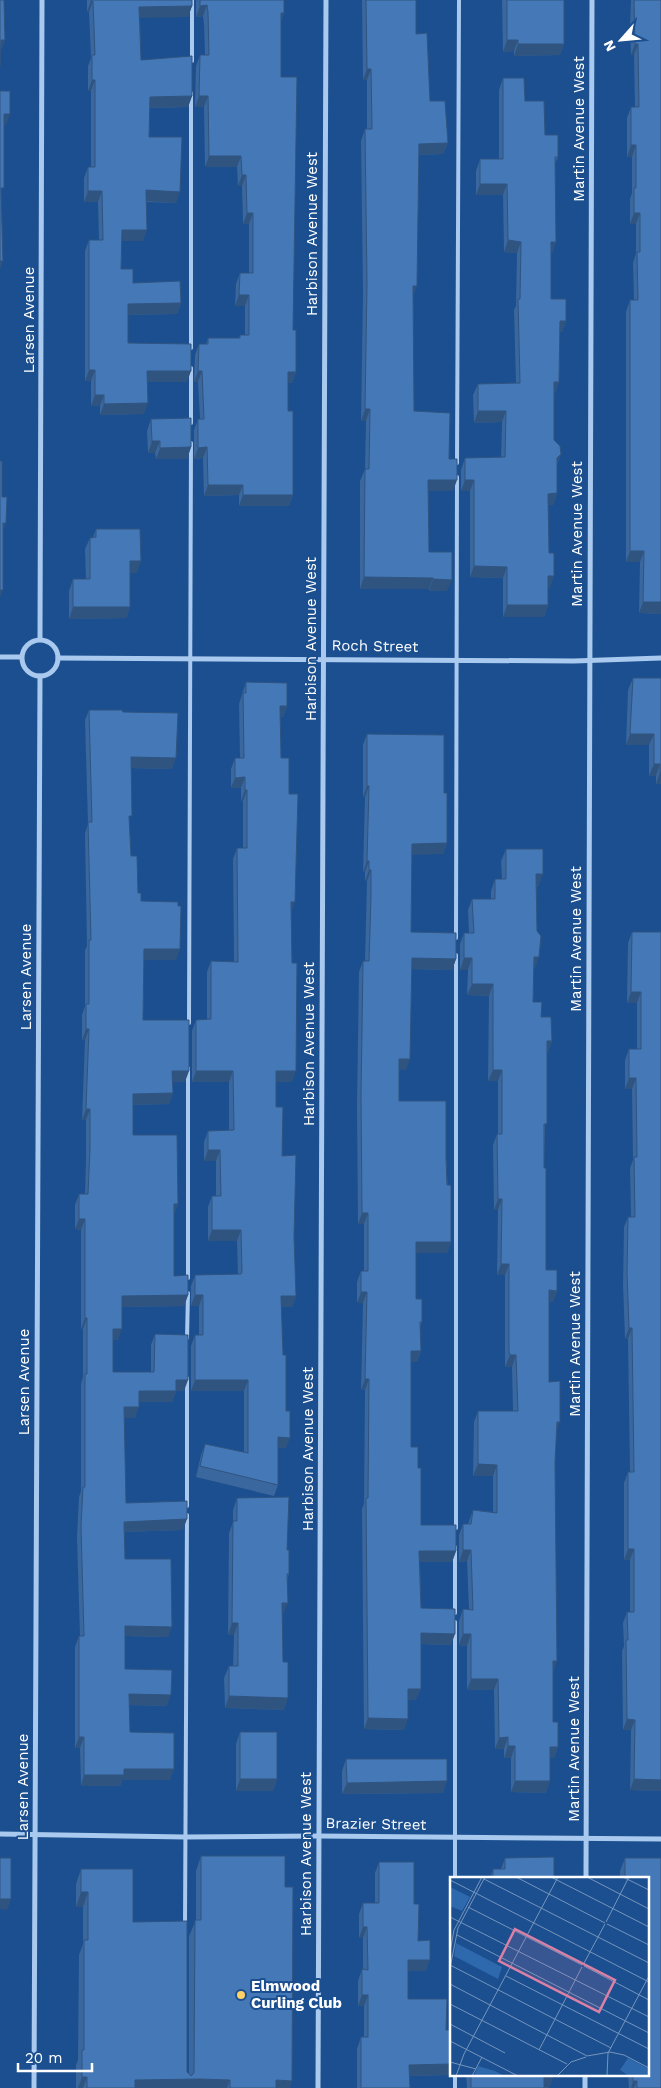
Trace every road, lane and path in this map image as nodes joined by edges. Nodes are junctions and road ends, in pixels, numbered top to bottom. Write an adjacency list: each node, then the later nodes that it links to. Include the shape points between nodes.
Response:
1 (42, 0): 12 (street, Larsen Avenue)
2 (192, 0): 6 (lane)
3 (326, 0): 17 (street, Harbison Avenue West)
4 (459, 0): 19 (lane)
5 (592, 0): 20 (street, Martin Avenue West)
6 (192, 69)
7 (192, 89): 8 (lane)
8 (191, 355)
9 (191, 365): 10 (lane)
10 (191, 424)
11 (191, 434): 16 (lane)
12 (40, 639): 14 (street, via 28,643); 15 (street, via 54,646)
13 (0, 657): 14 (street)
14 (21, 657): 21 (street, via 28,672)
15 (58, 658): 16 (street, Roch Street); 21 (street, via 54,669)
16 (190, 658): 17 (street, Roch Street); 22 (lane)
17 (323, 658): 19 (street, Roch Street); 30 (street, Harbison Avenue West)
18 (661, 658): 20 (street, Roch Street)
19 (456, 660): 20 (street, Roch Street); 26 (lane)
20 (589, 661): 33 (street, Martin Avenue West)
21 (40, 676): 29 (street, Larsen Avenue)
22 (189, 1024)
23 (188, 1064): 24 (lane)
24 (187, 1342)
25 (187, 1372): 31 (lane)
26 (456, 1532)
27 (456, 1542): 32 (lane)
28 (0, 1834): 29 (street, Brazier Street)
29 (35, 1834): 31 (street, Brazier Street); 38 (street, Larsen Avenue)
30 (319, 1836): 31 (street, Brazier Street); 32 (street, Brazier Street); 39 (street, Harbison Avenue West)
31 (186, 1837): 37 (lane)
32 (455, 1837): 33 (street, Brazier Street); 35 (lane)
33 (586, 1839): 34 (street, Brazier Street); 36 (street, Martin Avenue West)
34 (661, 1839)
35 (455, 1877)
36 (586, 1877)
37 (185, 1933)
38 (34, 2088)
39 (318, 2088)

